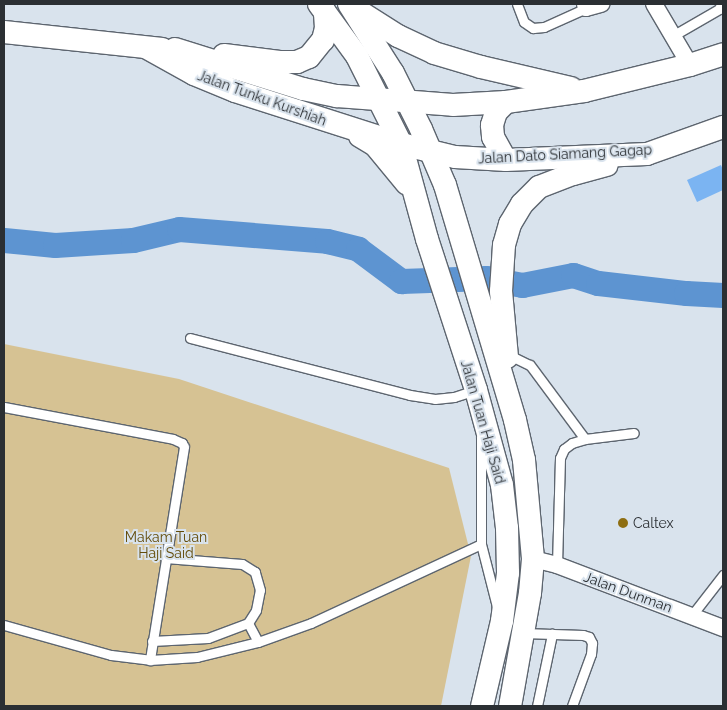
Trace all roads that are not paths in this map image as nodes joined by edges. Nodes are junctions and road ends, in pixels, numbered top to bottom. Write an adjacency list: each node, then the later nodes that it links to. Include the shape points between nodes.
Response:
1 (517, 4): 5 (lane, via 524,22 533,28 544,27)
2 (654, 4): 8 (street)
3 (721, 4): 8 (lane, via 719,9)
4 (350, 5): 13 (main road, via 398,36 434,53); 14 (main road, via 393,73)
5 (590, 5)
6 (322, 8): 10 (main road, via 326,28 323,40 309,57 297,62); 14 (main road)
7 (4, 32): 9 (main road, Jalan Tunku Kurshiah)
8 (674, 35): 12 (street)
9 (147, 48): 10 (main road); 17 (main road, Jalan Tunku Kurshiah, via 194,74 235,91)
10 (175, 49): 14 (main road, via 303,89)
11 (723, 54): 12 (main road)
12 (690, 65): 13 (main road)
13 (584, 91): 15 (main road)
14 (394, 101): 15 (main road, via 453,105); 18 (main road, Jalan Tuan Haji Said); 19 (main road, Jalan Tuan Haji Said)
15 (506, 102): 21 (main road, via 496,112 492,125 493,137)
16 (723, 127): 20 (main road, Jalan Dato Siamang Gagap)
17 (347, 128): 18 (main road, Jalan Dato Siamang Gagap); 22 (main road, via 375,145)
18 (401, 144): 19 (main road, Jalan Dato Siamang Gagap); 22 (main road, Jalan Tuan Haji Said)
19 (432, 152): 21 (main road, Jalan Dato Siamang Gagap, via 463,158); 27 (main road, Jalan Tuan Haji Said, via 465,248)
20 (647, 154): 21 (main road, Jalan Dato Siamang Gagap); 24 (main road, via 539,187 522,204 510,224 504,246 501,291)
21 (506, 160)
22 (415, 195): 25 (main road, Jalan Tuan Haji Said, via 444,298)
23 (190, 338): 25 (lane, via 410,395)
24 (507, 353): 27 (main road); 29 (lane, via 530,365)
25 (478, 400): 30 (lane); 36 (main road, Jalan Tuan Haji Said, via 502,486 507,528 508,573)
26 (4, 407): 31 (lane, via 182,443 185,452)
27 (515, 420): 32 (main road, Jalan Tuan Haji Said, via 524,460)
28 (634, 433): 29 (lane)
29 (586, 439): 33 (lane, via 572,443 560,458)
30 (481, 544): 36 (lane); 43 (lane, via 311,623)
31 (165, 558): 37 (lane, via 242,564 255,572 260,590 256,610); 42 (lane)
32 (533, 559): 33 (street, Jalan Dunman); 40 (main road, Jalan Tuan Haji Said)
33 (557, 565): 35 (street, Jalan Dunman)
34 (723, 576): 35 (lane)
35 (692, 616): 39 (street, Jalan Dunman)
36 (502, 621): 45 (main road, Jalan Tuan Haji Said)
37 (248, 623): 42 (lane, via 208,638); 43 (lane)
38 (4, 625): 44 (lane, via 111,655)
39 (723, 628)
40 (523, 632): 41 (lane); 46 (main road, Jalan Tuan Haji Said)
41 (552, 634): 47 (lane); 48 (lane, via 583,634 592,643)
42 (152, 641): 44 (lane)
43 (258, 642): 44 (lane, via 197,657)
44 (150, 660)
45 (482, 706)
46 (510, 706)
47 (537, 706)
48 (572, 706)

